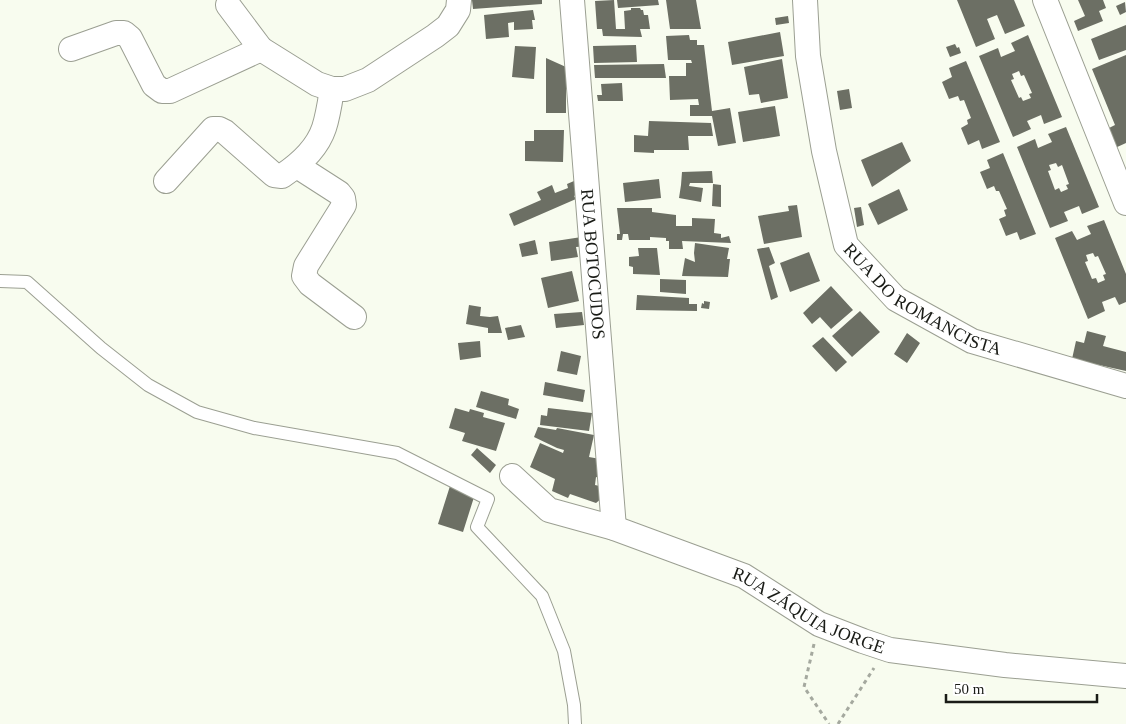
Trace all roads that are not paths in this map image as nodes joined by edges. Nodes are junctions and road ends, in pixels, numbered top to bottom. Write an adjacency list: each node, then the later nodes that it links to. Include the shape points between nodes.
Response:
1 (459, 0): 8 (street, via 458,10 448,26 435,36 368,80 345,89)
2 (572, 0): 16 (street, RUA BOTOCUDOS)
3 (805, 0): 14 (street, RUA DO ROMANCISTA, via 808,56 824,151 846,245 896,299 972,341)
4 (1045, 0): 11 (street)
5 (228, 5): 6 (street)
6 (262, 48): 7 (street, via 170,91 162,91 154,85 130,38 124,33); 8 (street, via 317,84)
7 (71, 49)
8 (332, 89): 9 (street, via 324,129 314,148)
9 (297, 166): 10 (street, via 282,176 274,175 220,128 213,129); 13 (street, via 339,193 344,205 306,266 304,276)
10 (166, 181)
11 (1126, 203)
12 (0, 281): 18 (lane, via 27,282 148,385 197,412 254,428 397,453 488,499 477,527 542,596 564,651)
13 (354, 317)
14 (1126, 386)
15 (512, 476): 16 (street, RUA ZÁQUIA JORGE, via 549,510)
16 (614, 528): 17 (street, RUA ZÁQUIA JORGE, via 744,576 819,624 890,650)
17 (1126, 676)
18 (575, 724)

